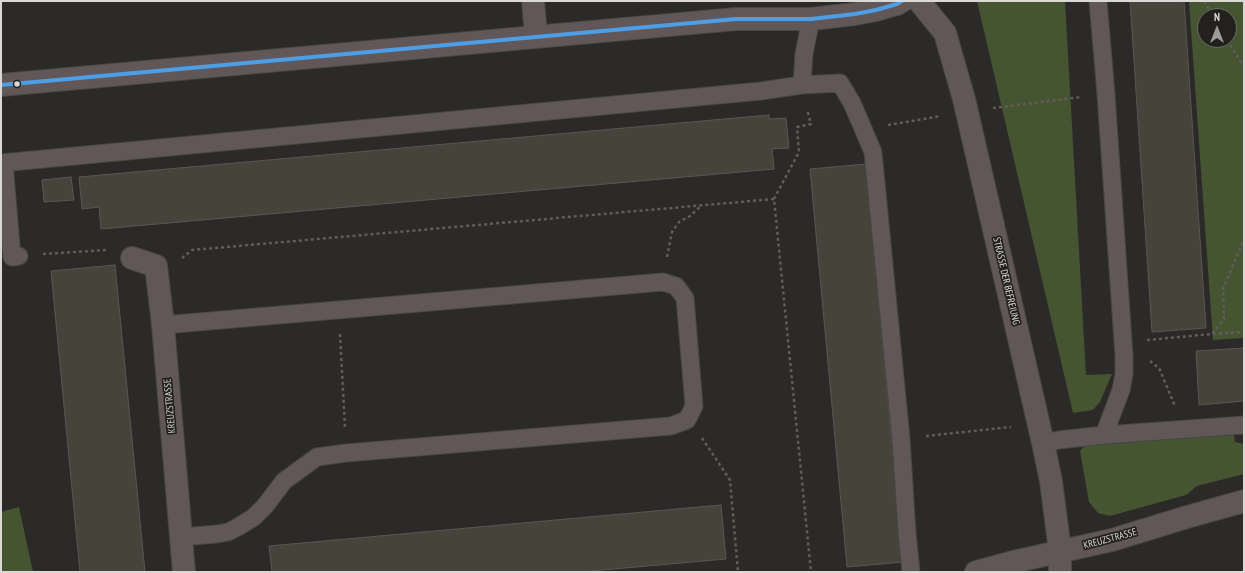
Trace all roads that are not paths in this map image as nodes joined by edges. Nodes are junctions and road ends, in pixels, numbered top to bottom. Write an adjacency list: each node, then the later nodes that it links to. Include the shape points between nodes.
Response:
1 (532, 1): 6 (street)
2 (902, 1): 5 (street, via 876,10)
3 (919, 1): 15 (street, STRASSE DER BEFREIUNG, via 945,33 963,95)
4 (1098, 1): 14 (lane, via 1124,349 1124,374)
5 (811, 19): 6 (street, via 736,19); 8 (lane, via 804,54)
6 (536, 36): 7 (street)
7 (1, 85)
8 (802, 85): 9 (lane, via 753,92); 20 (lane, via 840,83 852,103 873,152 901,439)
9 (2, 163): 10 (lane, via 12,257)
10 (19, 256)
11 (132, 258): 12 (street, KREUZSTRASSE, via 156,266)
12 (163, 325): 17 (street, KREUZSTRASSE); 17 (lane, via 663,282 676,286 684,298 694,406 687,420 671,426 346,453 317,458 284,481 265,506 238,527 217,534)
13 (1244, 425): 14 (lane)
14 (1104, 435): 15 (lane)
15 (1044, 443): 18 (street, STRASSE DER BEFREIUNG)
16 (1244, 502): 18 (street, KREUZSTRASSE, via 1112,540)
17 (182, 537): 19 (street, KREUZSTRASSE)
18 (1060, 562): 21 (street, KREUZSTRASSE, via 1000,565)
19 (184, 572)
20 (911, 572)
21 (976, 572)

